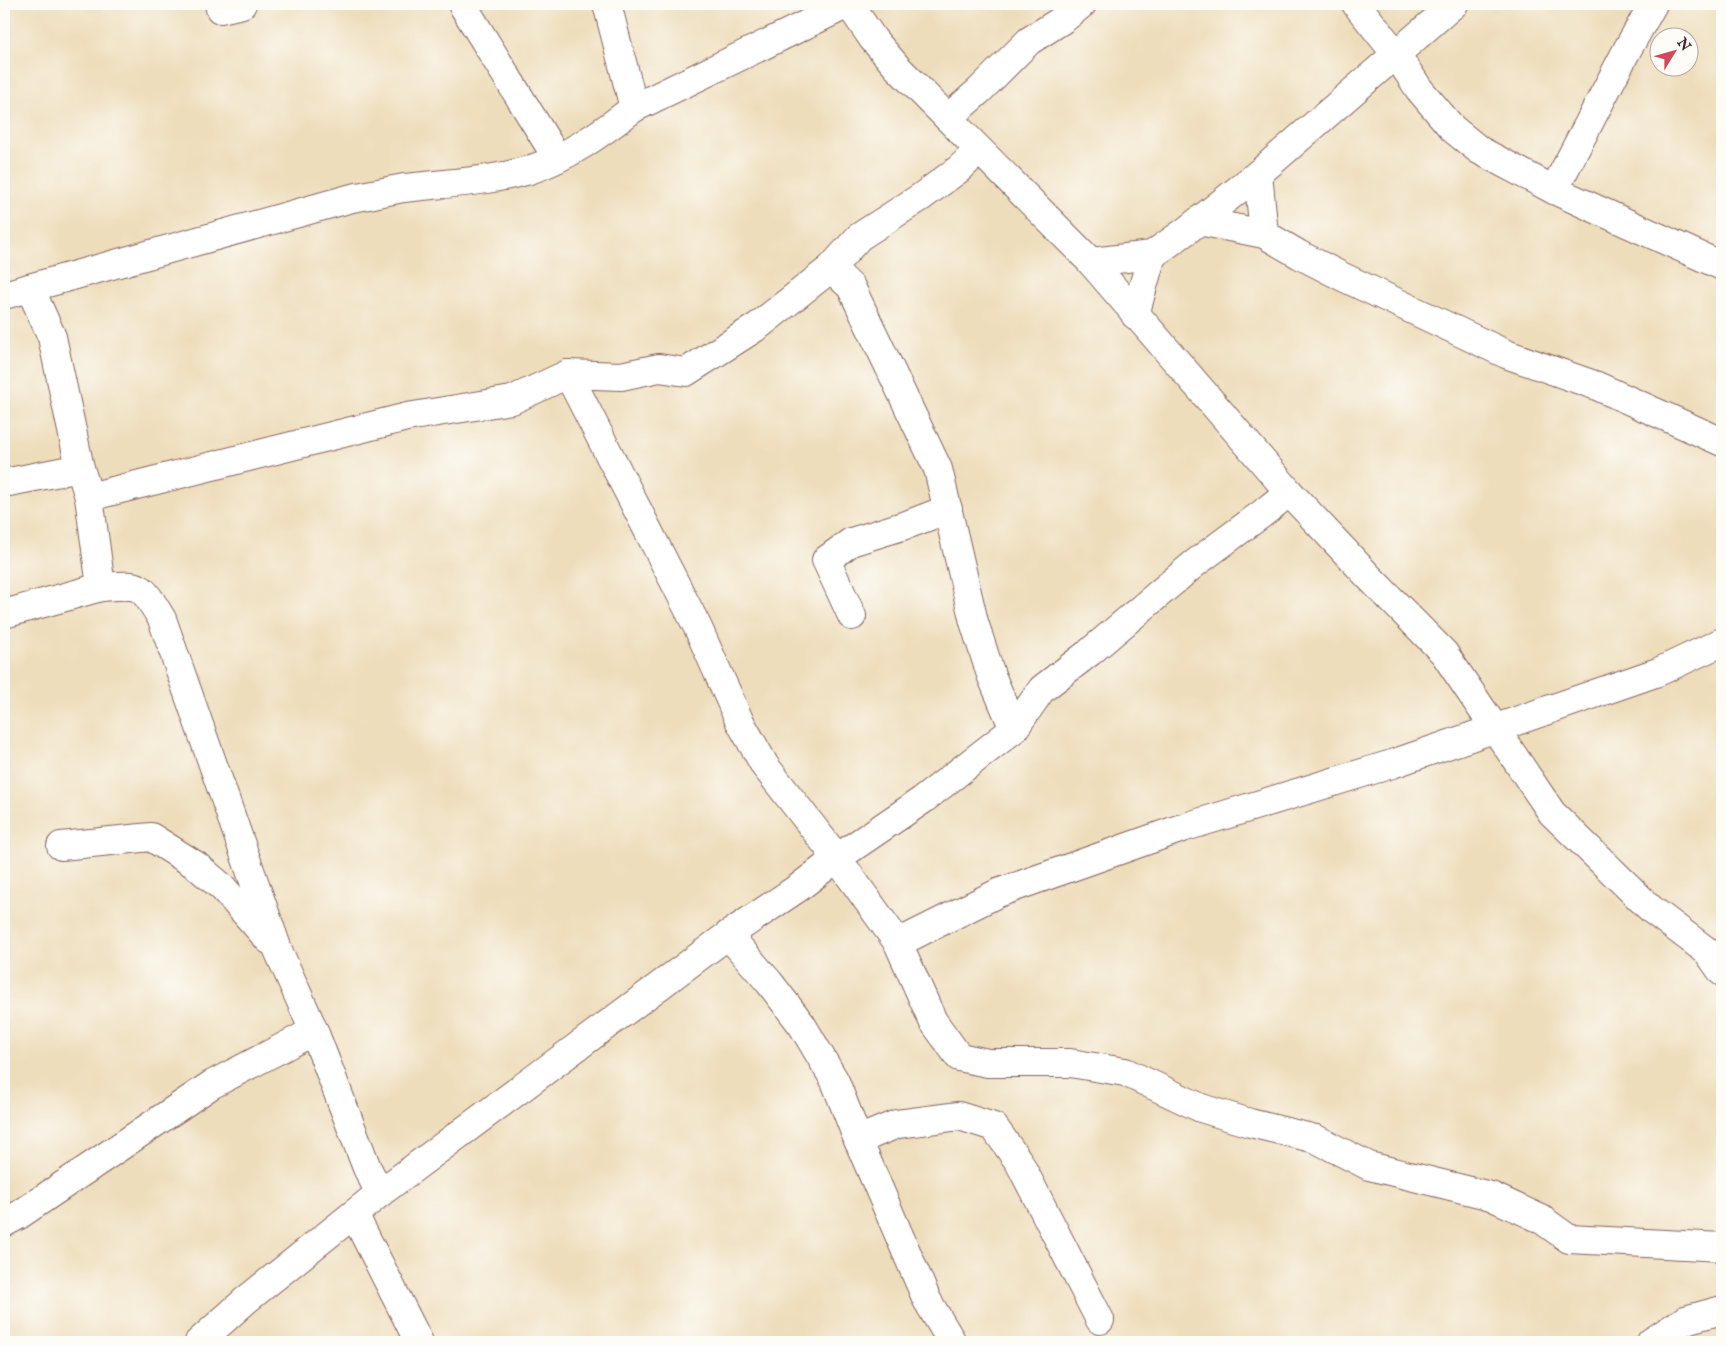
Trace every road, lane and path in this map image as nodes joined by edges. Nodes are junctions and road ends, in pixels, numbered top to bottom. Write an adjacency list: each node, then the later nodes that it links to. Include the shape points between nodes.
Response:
1 (462, 4): 12 (street)
2 (607, 4): 9 (street)
3 (848, 4): 9 (street); 10 (street, via 897,67)
4 (1082, 4): 10 (street, via 1028,41)
5 (1356, 4): 8 (street)
6 (1454, 4): 8 (street)
7 (1654, 4): 14 (street)
8 (1396, 54): 13 (street); 14 (street, via 1419,89 1453,129 1479,150)
9 (634, 108): 12 (street)
10 (948, 118): 11 (street)
11 (979, 150): 18 (street); 20 (street, via 921,197 859,237)
12 (558, 158): 21 (street, via 529,170 475,182 404,188 352,198)
13 (1258, 174): 15 (street); 16 (street)
14 (1554, 190): 19 (street)
15 (1199, 221): 16 (street); 17 (street)
16 (1264, 234): 27 (street, via 1343,277 1506,354 1597,386)
17 (1152, 254): 18 (street); 24 (street)
18 (1091, 262): 24 (street)
19 (1722, 266)
20 (831, 268): 26 (street, via 758,326 686,372 658,368 621,376); 32 (street, via 851,287 938,469)
21 (60, 280): 22 (street); 25 (street)
22 (30, 288): 23 (street); 25 (street)
23 (4, 295)
24 (1135, 315): 30 (street)
25 (52, 337): 28 (street)
26 (568, 374): 31 (street, via 512,400 407,417); 40 (street, via 698,628 739,720 765,766)
27 (1722, 442)
28 (80, 468): 29 (street); 31 (street)
29 (4, 483)
30 (1289, 492): 37 (street, via 1194,564 1042,689); 38 (street, via 1444,653)
31 (89, 498): 33 (street)
32 (948, 509): 35 (street, via 851,542 826,560); 37 (street, via 974,622 991,675)
33 (101, 587): 34 (street); 43 (street, via 133,585 139,588 162,619)
34 (4, 614)
35 (852, 616)
36 (1722, 642): 38 (street, via 1658,672)
37 (1014, 728): 40 (street, via 924,799)
38 (1495, 728): 42 (street, via 1392,764 1182,828 998,893); 44 (street, via 1552,812 1651,909 1708,952)
39 (61, 846): 43 (street, via 151,837 224,888)
40 (837, 858): 41 (street); 42 (street)
41 (728, 935): 46 (street, via 802,1025 835,1081); 47 (street)
42 (898, 943): 50 (street, via 933,1022 959,1057 988,1063 1070,1063 1125,1072 1201,1108 1316,1139 1369,1166 1491,1196 1541,1219 1569,1239)
43 (278, 950): 45 (street)
44 (1722, 972)
45 (314, 1031): 47 (street); 49 (street, via 210,1085)
46 (858, 1140): 52 (street, via 897,1124 960,1116 994,1127 1019,1162); 55 (street, via 927,1300)
47 (380, 1194): 48 (street)
48 (354, 1214): 53 (street); 54 (street)
49 (4, 1223)
50 (1722, 1247)
51 (1722, 1310): 56 (street, via 1685,1320)
52 (1100, 1320)
53 (199, 1342)
54 (419, 1342)
55 (952, 1342)
56 (1651, 1342)

